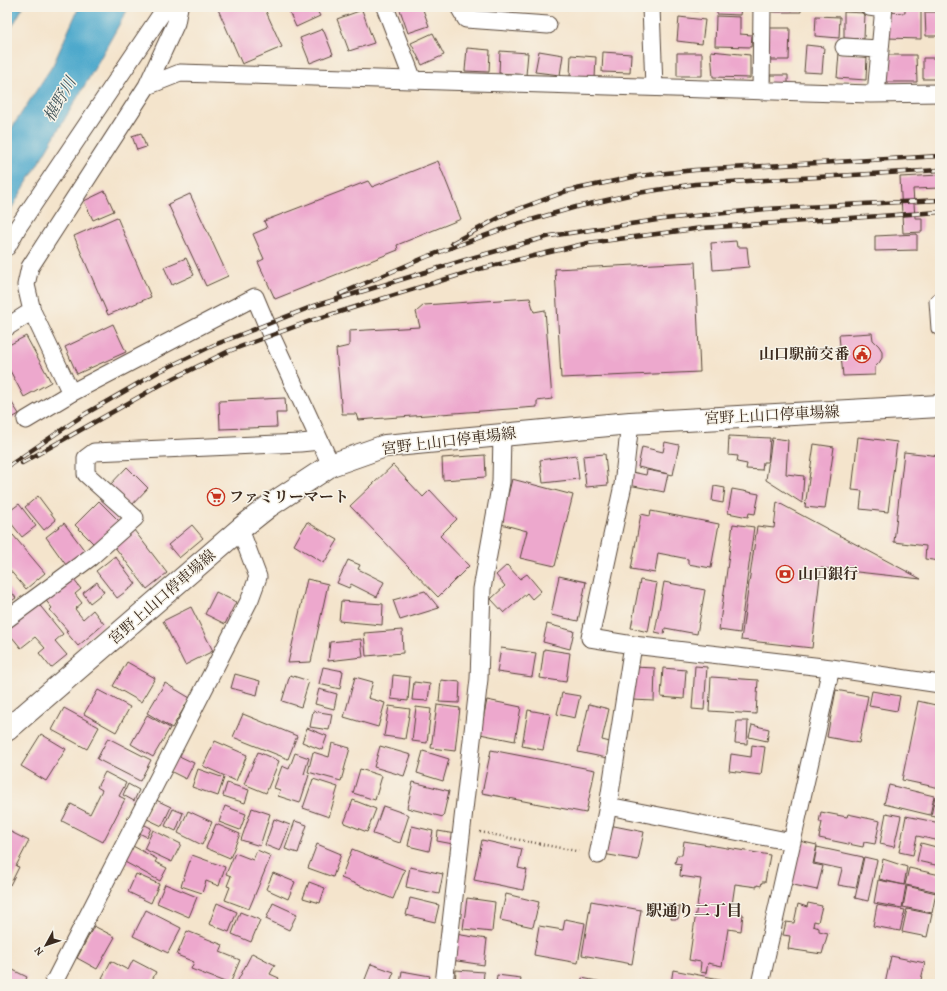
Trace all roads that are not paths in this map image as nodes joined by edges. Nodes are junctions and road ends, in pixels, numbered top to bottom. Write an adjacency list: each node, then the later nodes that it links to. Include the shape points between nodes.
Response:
1 (166, 7): 17 (street, via 23,220)
2 (179, 7): 12 (street, via 176,23)
3 (385, 7): 11 (street)
4 (459, 7): 8 (street, via 466,19)
5 (651, 7): 13 (street)
6 (762, 7): 14 (street)
7 (879, 8): 10 (street)
8 (548, 25)
9 (844, 47): 10 (street)
10 (879, 49): 16 (street)
11 (413, 80): 12 (street, via 180,74); 13 (street)
12 (147, 86): 19 (street, via 30,266 26,286)
13 (654, 87): 14 (street)
14 (761, 91): 16 (street)
15 (940, 92): 16 (street)
16 (876, 94)
17 (7, 248)
18 (940, 296): 21 (lane, via 934,301 936,329)
19 (32, 311): 20 (street); 22 (street)
20 (7, 327)
21 (940, 332)
22 (71, 393): 24 (street); 27 (street, via 255,297)
23 (940, 406): 25 (main road, 宮野上山口停車場線)
24 (26, 420)
25 (630, 423): 26 (main road, 宮野上山口停車場線); 31 (street, via 623,485 590,638)
26 (502, 434): 28 (main road, 宮野上山口停車場線, via 384,446); 39 (street, via 501,482 482,589 479,680)
27 (320, 441): 28 (street); 30 (street, via 300,444 94,452 86,458 86,474 135,518 90,557)
28 (331, 465): 29 (main road, 宮野上山口停車場線, via 269,506)
29 (240, 529): 34 (main road, 宮野上山口停車場線); 38 (street, via 258,577 250,599)
30 (7, 619)
31 (633, 645): 32 (street); 35 (street)
32 (831, 668): 33 (street); 36 (street)
33 (940, 684)
34 (7, 730)
35 (608, 806): 36 (street); 37 (street)
36 (792, 842): 40 (street)
37 (598, 855)
38 (53, 984)
39 (444, 984)
40 (760, 984)

